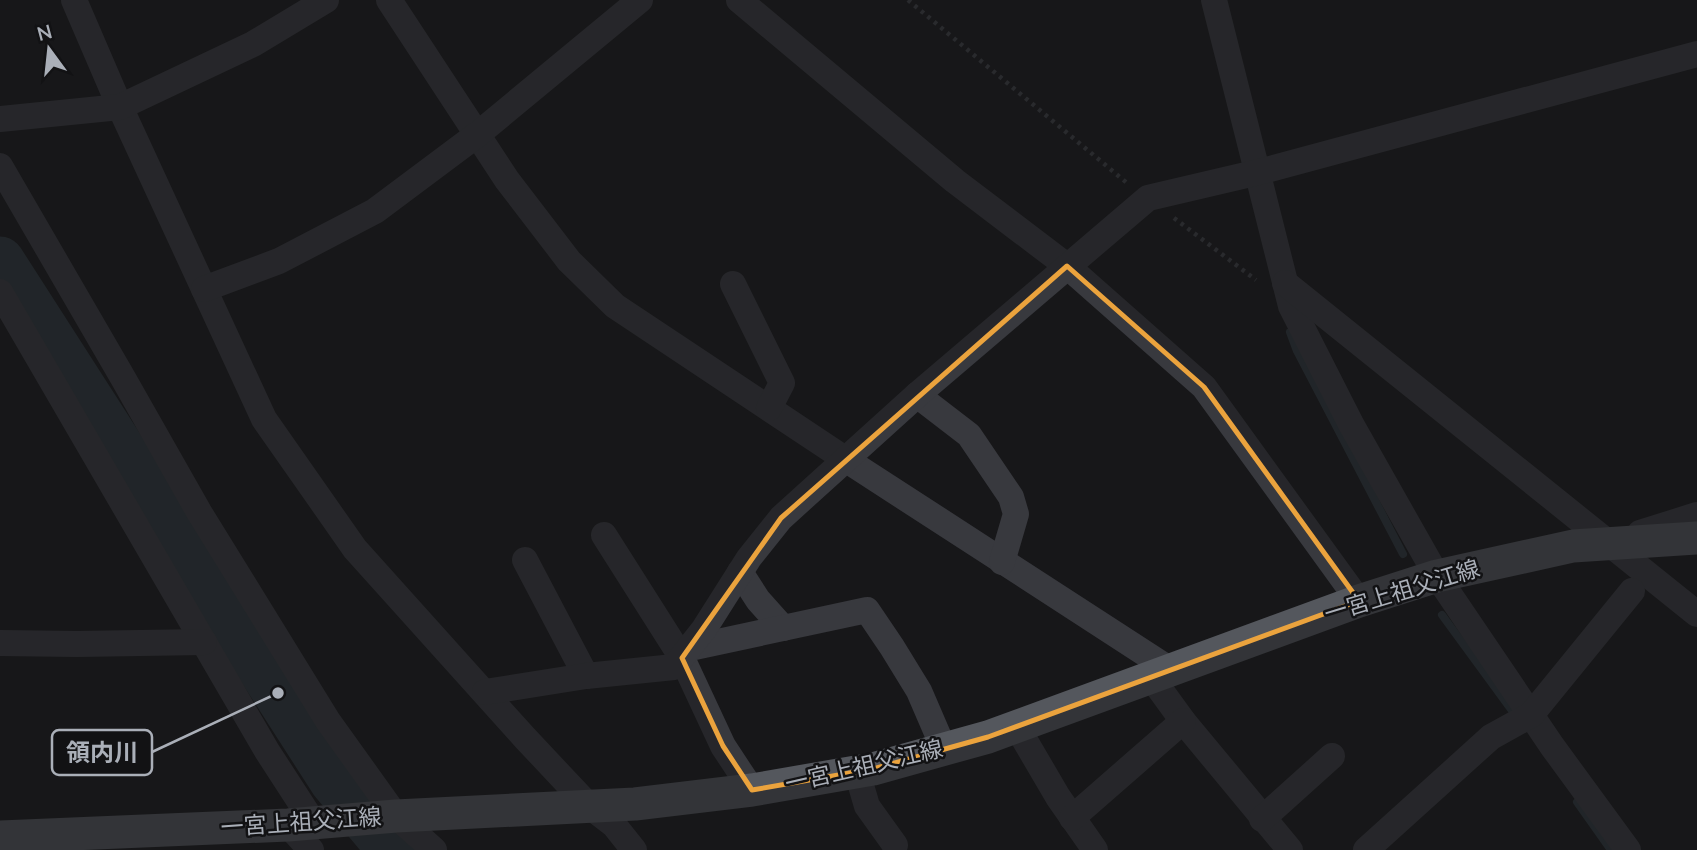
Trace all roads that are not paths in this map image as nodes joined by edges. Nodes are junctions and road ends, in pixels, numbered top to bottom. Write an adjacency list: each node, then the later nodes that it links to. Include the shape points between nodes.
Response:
1 (74, 0): 8 (street)
2 (326, 0): 8 (street, via 253,44)
3 (389, 0): 10 (street)
4 (640, 0): 10 (street)
5 (739, 0): 13 (street, via 954,181)
6 (1214, 0): 12 (street)
7 (1697, 54): 12 (street)
8 (120, 107): 9 (street); 16 (street)
9 (0, 119)
10 (478, 134): 16 (street, via 374,211 279,261); 19 (street, via 569,261 615,306)
11 (0, 166): 47 (street, via 198,512)
12 (1259, 173): 13 (street, via 1148,198); 14 (street)
13 (1067, 266): 18 (street); 30 (street, via 1204,387)
14 (1285, 283): 24 (street); 28 (street, via 1291,306 1345,412)
15 (733, 284): 19 (street, via 782,383)
16 (204, 289): 38 (street, via 264,419 340,528)
17 (0, 292): 33 (street)
18 (917, 395): 20 (street); 26 (street, via 969,435 1011,497 1016,514)
19 (769, 408): 20 (street)
20 (845, 459): 26 (street); 27 (street, via 781,518)
21 (1697, 515): 24 (street)
22 (604, 535): 35 (street)
23 (1697, 538): 24 (main road, 一宮上祖父江線)
24 (1608, 542): 28 (main road, 一宮上祖父江線); 31 (street)
25 (525, 560): 37 (street)
26 (1002, 562): 36 (street)
27 (740, 572): 32 (street); 35 (street)
28 (1437, 576): 30 (main road, 一宮上祖父江線); 39 (street)
29 (1632, 591): 39 (street)
30 (1359, 601): 36 (main road, 一宮上祖父江線)
31 (1697, 614)
32 (783, 628): 35 (street); 42 (street, via 867,610 919,691)
33 (204, 642): 34 (street); 50 (street)
34 (0, 643)
35 (686, 653): 37 (street, via 674,667); 45 (street, via 723,746)
36 (1160, 673): 40 (street); 41 (main road, 一宮上祖父江線)
37 (586, 676): 38 (street)
38 (485, 692): 46 (street)
39 (1531, 715): 58 (street, via 1491,737); 59 (street)
40 (1183, 721): 48 (street); 49 (street)
41 (1017, 727): 42 (main road, 一宮上祖父江線); 48 (street)
42 (944, 749): 44 (main road, 一宮上祖父江線)
43 (1332, 756): 49 (street)
44 (856, 772): 45 (main road, 一宮上祖父江線); 53 (street, via 867,806)
45 (752, 790): 46 (main road, 一宮上祖父江線)
46 (589, 805): 47 (main road, 一宮上祖父江線); 55 (street, via 614,825)
47 (391, 816): 50 (main road, 一宮上祖父江線); 54 (street)
48 (1072, 818): 56 (street)
49 (1262, 819): 57 (street)
50 (308, 829): 52 (main road, 一宮上祖父江線)
51 (0, 837): 52 (main road, 一宮上祖父江線)
52 (123, 841)
53 (895, 845)
54 (435, 850)
55 (634, 850)
56 (1095, 850)
57 (1290, 850)
58 (1366, 850)
59 (1628, 850)

